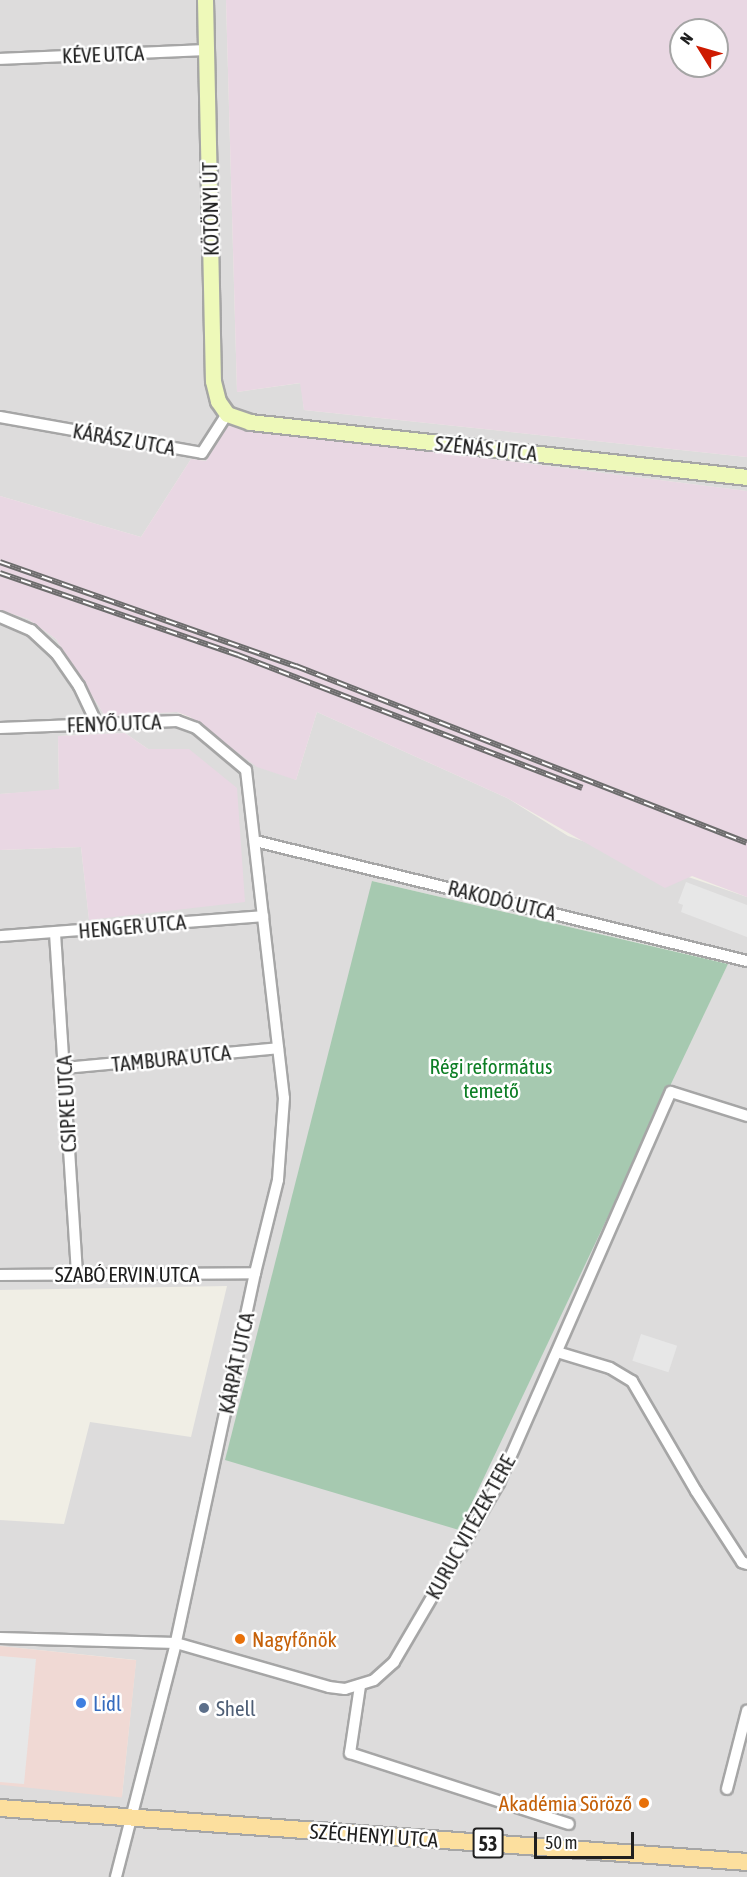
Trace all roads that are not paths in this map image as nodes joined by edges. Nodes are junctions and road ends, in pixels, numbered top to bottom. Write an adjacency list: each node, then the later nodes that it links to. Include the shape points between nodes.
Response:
1 (205, 0): 2 (street, KÖTÖNYI ÚT)
2 (207, 50): 3 (street, KÉVE UTCA); 4 (street, KÖTÖNYI ÚT, via 213,381)
3 (0, 58)
4 (227, 414): 5 (street, KÁRÁSZ UTCA, via 202,453); 6 (street, SZÉNÁS UTCA, via 250,422)
5 (0, 417)
6 (747, 477)
7 (0, 617): 8 (street, via 31,630 49,645 78,686)
8 (97, 724): 9 (street, FENYŐ UTCA); 10 (street, FENYŐ UTCA, via 177,721 196,728 246,770)
9 (0, 728)
10 (255, 842): 11 (street, KÁRPÁT UTCA); 14 (street, RAKODÓ UTCA)
11 (264, 916): 12 (street, HENGER UTCA); 15 (street, KÁRPÁT UTCA)
12 (55, 933): 13 (street, HENGER UTCA); 16 (street, CSIPKE UTCA)
13 (0, 936)
14 (747, 961)
15 (278, 1048): 16 (street, TAMBURA UTCA); 19 (street, KÁRPÁT UTCA, via 284,1098 283,1145)
16 (64, 1068): 18 (street, CSIPKE UTCA)
17 (747, 1116): 21 (street, KURUC VITÉZEK TERE, via 671,1092)
18 (77, 1274): 19 (street, SZABÓ ERVIN UTCA); 20 (street, SZABÓ ERVIN UTCA)
19 (255, 1274): 24 (street, KÁRPÁT UTCA)
20 (0, 1275)
21 (556, 1352): 22 (street, via 610,1368 632,1381 696,1491); 25 (street, KURUC VITÉZEK TERE, via 499,1483 394,1662 374,1680)
22 (747, 1564)
23 (0, 1638): 24 (street)
24 (176, 1642): 25 (street, via 329,1687); 29 (street, KÁRPÁT UTCA)
25 (360, 1686): 30 (street, via 350,1753)
26 (747, 1712): 27 (street)
27 (727, 1789)
28 (0, 1808): 29 (main road, SZÉCHENYI UTCA / 53)
29 (130, 1817): 31 (main road, SZÉCHENYI UTCA / 53); 32 (street, KÁRPÁT UTCA)
30 (569, 1824)
31 (747, 1862)
32 (117, 1877)

